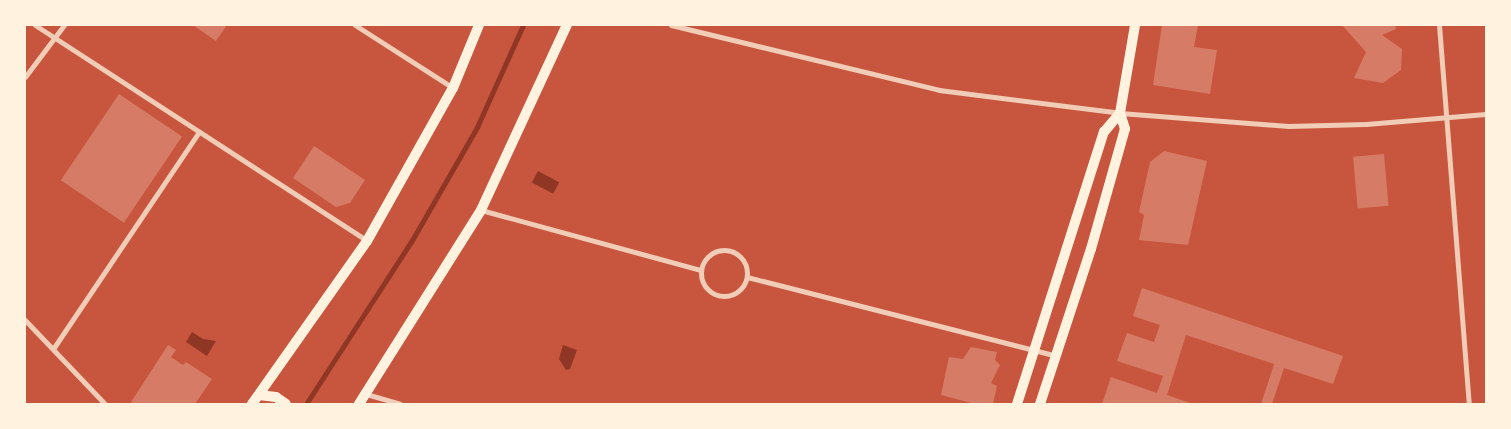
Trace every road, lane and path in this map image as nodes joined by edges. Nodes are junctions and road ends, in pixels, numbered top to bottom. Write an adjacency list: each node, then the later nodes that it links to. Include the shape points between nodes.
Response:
1 (35, 25): 9 (street)
2 (64, 25): 9 (street)
3 (355, 25): 11 (street)
4 (479, 25): 11 (main road)
5 (568, 25): 16 (main road)
6 (671, 25): 12 (street, via 939,90)
7 (1135, 25): 12 (main road)
8 (1438, 25): 14 (street)
9 (55, 38): 10 (street); 15 (street)
10 (25, 77)
11 (453, 88): 17 (main road)
12 (1120, 113): 14 (street, via 1288,126); 22 (main road, via 1104,132); 23 (main road, via 1125,129)
13 (1486, 114): 14 (street)
14 (1444, 118): 34 (street)
15 (199, 132): 17 (street); 21 (street)
16 (481, 210): 18 (street); 25 (main road)
17 (367, 242): 24 (main road)
18 (700, 270): 19 (street, via 705,287 720,296 738,292); 19 (street, via 713,252 728,249 745,262)
19 (747, 277): 22 (street)
20 (25, 320): 21 (street)
21 (53, 349): 28 (street)
22 (1035, 349): 23 (street); 32 (main road)
23 (1056, 356): 33 (main road)
24 (271, 381): 26 (main road); 27 (main road)
25 (366, 394): 30 (main road); 31 (street)
26 (259, 395): 27 (main road); 29 (main road)
27 (281, 401)
28 (105, 404)
29 (252, 404)
30 (359, 404)
31 (400, 404)
32 (1017, 404)
33 (1040, 404)
34 (1469, 404)

